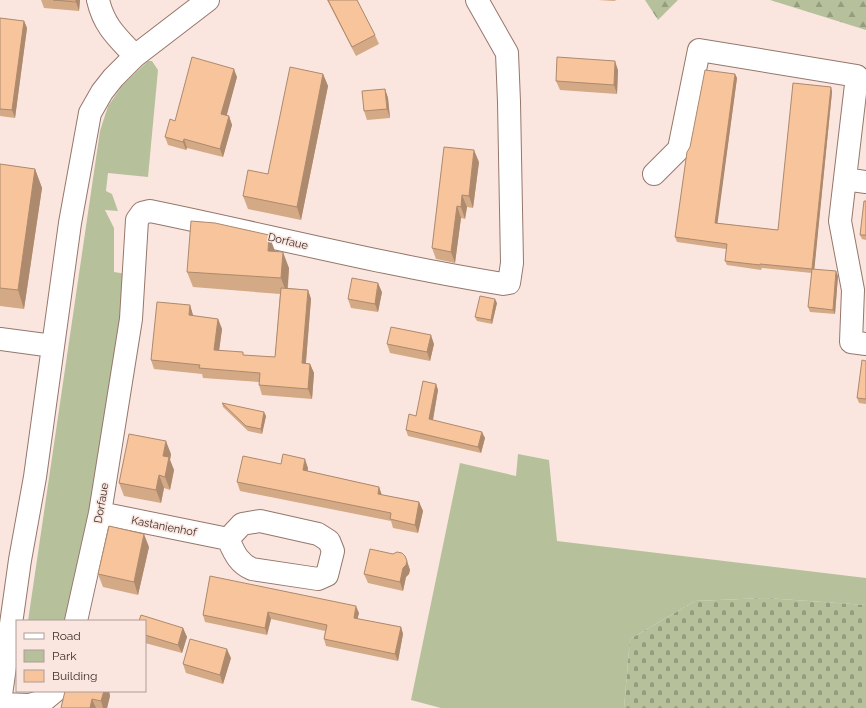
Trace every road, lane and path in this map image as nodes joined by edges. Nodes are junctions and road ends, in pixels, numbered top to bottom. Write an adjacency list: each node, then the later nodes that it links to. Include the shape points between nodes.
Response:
1 (98, 0): 4 (street, via 101,13 116,37)
2 (208, 0): 4 (street)
3 (477, 0): 11 (street, Dorfaue, via 507,53 512,262 509,283 378,261 207,222 150,211 142,212 137,220 131,319)
4 (135, 56): 10 (street, via 100,94 90,113 70,223)
5 (654, 174): 6 (street, via 679,149 699,50 858,76)
6 (845, 179): 7 (street); 9 (street, via 840,221 853,290 851,342)
7 (866, 182)
8 (0, 339): 10 (street)
9 (866, 344)
10 (52, 346): 15 (street)
11 (100, 513): 12 (street, Kastanienhof); 13 (street, Dorfaue)
12 (228, 539)
13 (76, 620)
14 (54, 692): 15 (street, via 43,701 29,705)
15 (0, 703)

